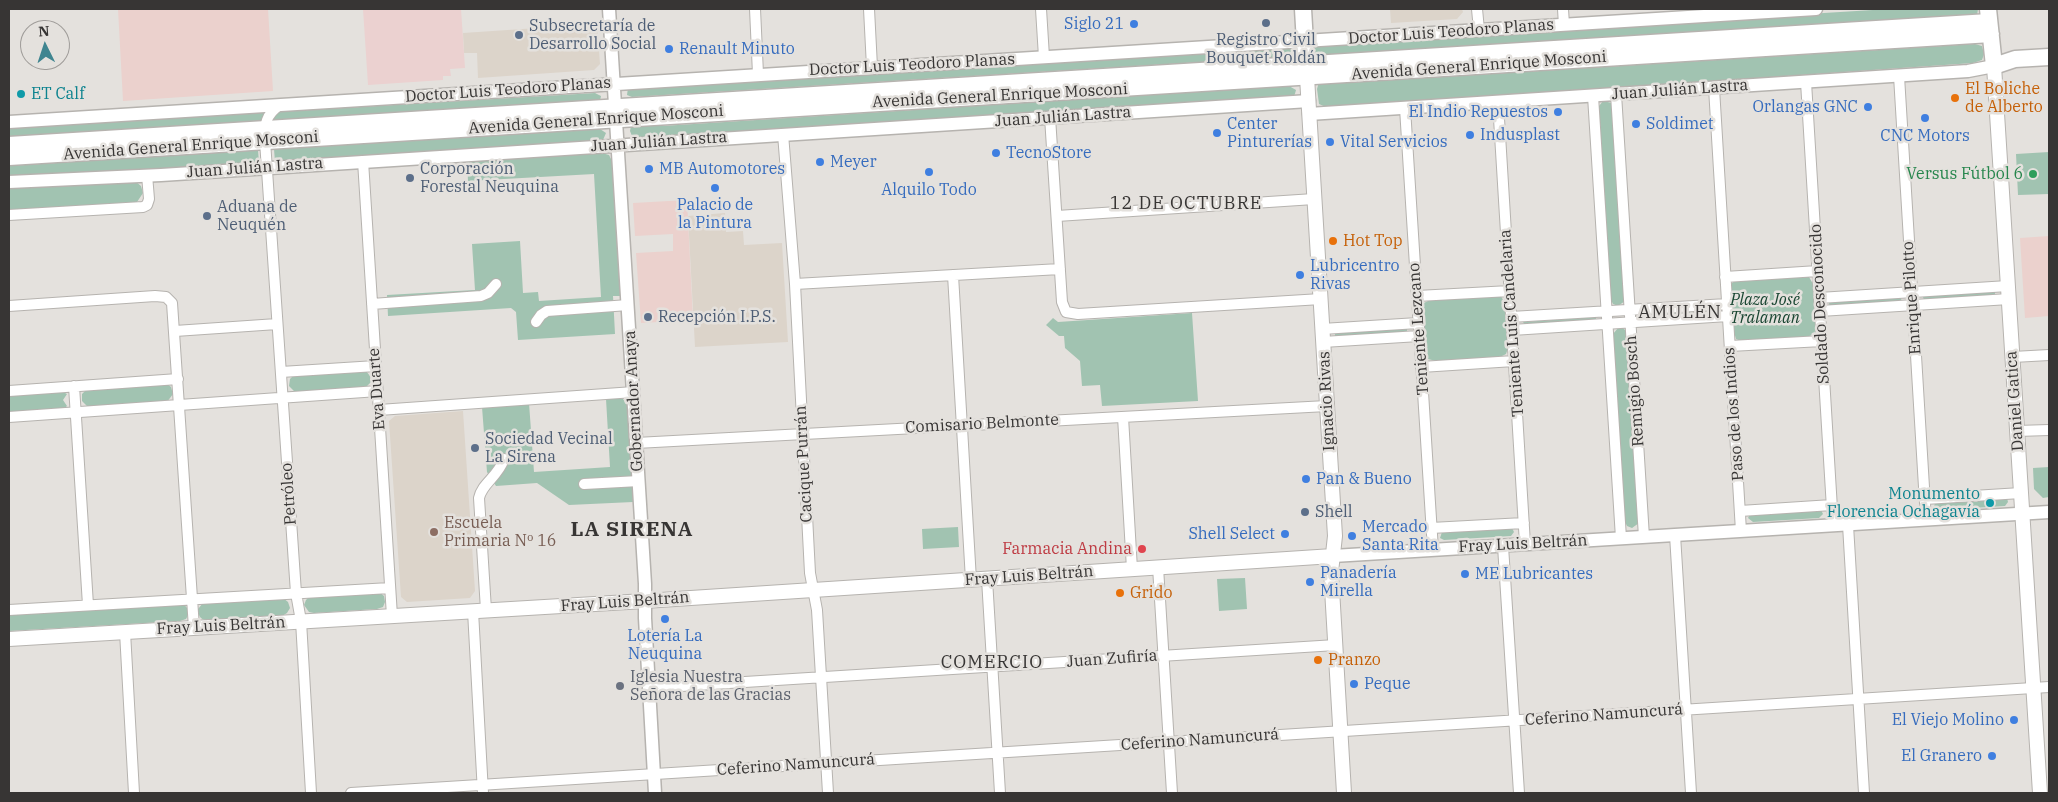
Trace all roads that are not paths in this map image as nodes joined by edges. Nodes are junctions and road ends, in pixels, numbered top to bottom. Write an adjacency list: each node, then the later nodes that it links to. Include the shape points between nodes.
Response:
1 (609, 9): 23 (street, Gobernador Anaya)
2 (755, 9): 20 (street)
3 (869, 9): 18 (street)
4 (1041, 9): 15 (street)
5 (1303, 9): 14 (main road, Ignacio Rivas)
6 (1477, 9): 13 (street)
7 (1563, 9): 12 (street)
8 (1816, 9): 9 (street, Doctor Luis Teodoro Planas)
9 (1729, 12): 10 (street, Doctor Luis Teodoro Planas)
10 (1649, 14): 12 (street, Doctor Luis Teodoro Planas)
11 (1989, 22): 17 (main road, Daniel Gatica); 19 (main road, Avenida General Enrique Mosconi)
12 (1564, 25): 13 (street, Doctor Luis Teodoro Planas)
13 (1478, 30): 14 (street, Doctor Luis Teodoro Planas)
14 (1305, 42): 15 (street, Doctor Luis Teodoro Planas); 19 (main road, Ignacio Rivas)
15 (1044, 57): 18 (street, Doctor Luis Teodoro Planas)
16 (2049, 57): 17 (main road, Juan Julián Lastra, via 2015,59)
17 (1994, 66): 21 (street, Juan Julián Lastra); 56 (main road, Daniel Gatica)
18 (872, 67): 20 (street, Doctor Luis Teodoro Planas)
19 (1307, 71): 29 (main road, Ignacio Rivas); 31 (main road, Avenida General Enrique Mosconi)
20 (758, 74): 23 (street, Doctor Luis Teodoro Planas)
21 (1898, 76): 22 (street, Juan Julián Lastra); 55 (street, Enrique Pilotto)
22 (1806, 82): 24 (street, Juan Julián Lastra); 49 (street, Soldado Desconocido)
23 (613, 83): 28 (street, Doctor Luis Teodoro Planas); 31 (street, Gobernador Anaya)
24 (1714, 88): 25 (street, Juan Julián Lastra); 51 (street, Paso de los Indios)
25 (1616, 94): 26 (street, Juan Julián Lastra); 65 (street, Remigio Bosch)
26 (1593, 96): 27 (street, Juan Julián Lastra); 66 (street, Remigio Bosch)
27 (1498, 102): 30 (street, Juan Julián Lastra); 54 (street, Teniente Luis Candelaria)
28 (283, 104): 33 (street, Doctor Luis Teodoro Planas); 35 (street, via 269,113)
29 (1309, 108): 30 (street, Juan Julián Lastra); 32 (street, Juan Julián Lastra); 45 (main road, Ignacio Rivas)
30 (1405, 108): 57 (street, Teniente Lezcano)
31 (616, 113): 35 (main road, Avenida General Enrique Mosconi); 37 (street, Gobernador Anaya)
32 (1050, 118): 34 (street, Juan Julián Lastra); 47 (street)
33 (9, 122)
34 (783, 134): 37 (street, Juan Julián Lastra); 53 (street, Cacique Purrán)
35 (265, 135): 36 (main road, Avenida General Enrique Mosconi); 38 (main road, Avenida General Enrique Mosconi); 41 (street, Petróleo)
36 (9, 145)
37 (619, 145): 39 (street, Juan Julián Lastra); 62 (street, Gobernador Anaya)
38 (9, 157)
39 (363, 161): 40 (street, Juan Julián Lastra); 60 (street, Eva Duarte)
40 (298, 166): 41 (street, Juan Julián Lastra); 44 (street, via 276,175 269,185)
41 (266, 168): 42 (street, Juan Julián Lastra); 44 (street, Petróleo)
42 (147, 175): 43 (street, Juan Julián Lastra); 46 (street, via 148,201 143,207)
43 (9, 182)
44 (268, 195): 73 (street, Petróleo)
45 (1314, 199): 47 (street); 59 (main road, Ignacio Rivas)
46 (9, 215)
47 (1057, 216): 48 (street)
48 (1060, 269): 50 (street); 59 (street, via 1062,302 1066,312 1078,314)
49 (1818, 271): 51 (street); 58 (street, Soldado Desconocido)
50 (953, 275): 53 (street); 99 (street)
51 (1725, 277): 61 (street, Paso de los Indios)
52 (496, 284): 60 (street, via 481,296)
53 (795, 284): 102 (street, Cacique Purrán)
54 (1510, 291): 57 (street); 69 (street, Teniente Luis Candelaria)
55 (1912, 292): 56 (street); 58 (street); 63 (street, Enrique Pilotto)
56 (2009, 293): 63 (street); 82 (main road, Daniel Gatica)
57 (1417, 296): 71 (street, Teniente Lezcano)
58 (1820, 298): 67 (street, Soldado Desconocido)
59 (1320, 299): 77 (main road, Ignacio Rivas)
60 (372, 304): 84 (street, Eva Duarte)
61 (1727, 304): 65 (street); 68 (street, Paso de los Indios)
62 (628, 305): 70 (street, via 547,311); 91 (street, Gobernador Anaya)
63 (1913, 305): 67 (street); 108 (street, Enrique Pilotto)
64 (9, 306): 76 (street, via 166,297 173,308)
65 (1630, 310): 66 (street); 72 (street, Remigio Bosch)
66 (1607, 311): 69 (street); 74 (street, Remigio Bosch)
67 (1820, 311): 79 (street, Soldado Desconocido)
68 (1728, 316): 72 (street); 80 (street, Paso de los Indios)
69 (1511, 317): 75 (street, Teniente Luis Candelaria)
70 (536, 322)
71 (1418, 323): 77 (street); 78 (street, Teniente Lezcano)
72 (1631, 323): 74 (street); 120 (street, Remigio Bosch)
73 (277, 324): 76 (street); 86 (street, Petróleo)
74 (1608, 324): 75 (street); 121 (street, Remigio Bosch)
75 (1512, 330): 83 (street, Teniente Luis Candelaria)
76 (175, 331): 87 (street)
77 (1323, 336): 78 (street); 94 (main road, Ignacio Rivas)
78 (1419, 336): 85 (street, Teniente Lezcano)
79 (1822, 340): 80 (street); 109 (street, Soldado Desconocido)
80 (1730, 346): 110 (street, Paso de los Indios)
81 (2049, 355): 82 (street)
82 (2013, 357): 101 (main road, Daniel Gatica)
83 (1514, 361): 85 (street); 114 (street, Teniente Luis Candelaria)
84 (376, 366): 86 (street); 90 (street, Eva Duarte)
85 (1421, 367): 117 (street, Teniente Lezcano)
86 (280, 372): 92 (street, Petróleo)
87 (178, 379): 88 (street); 93 (street)
88 (74, 386): 89 (street); 96 (street)
89 (9, 391)
90 (378, 391): 92 (street); 95 (street, Eva Duarte)
91 (634, 392): 95 (street); 103 (street, Gobernador Anaya)
92 (282, 398): 93 (street); 132 (street, Petróleo)
93 (180, 405): 96 (street); 133 (street)
94 (1327, 406): 98 (street, Comisario Belmonte); 125 (main road, Ignacio Rivas, via 1335,536)
95 (379, 410): 130 (street, Eva Duarte)
96 (75, 412): 97 (street); 135 (street)
97 (9, 417)
98 (1123, 417): 99 (street, Comisario Belmonte); 127 (street)
99 (962, 426): 102 (street, Comisario Belmonte); 129 (street)
100 (2049, 430): 101 (street)
101 (2017, 432): 107 (main road, Daniel Gatica)
102 (802, 434): 103 (street, Comisario Belmonte); 131 (street, Cacique Purrán)
103 (636, 443): 105 (street, Gobernador Anaya)
104 (504, 459): 137 (street, via 479,498)
105 (639, 481): 106 (street); 134 (street, Gobernador Anaya)
106 (584, 484)
107 (2021, 493): 108 (street); 112 (main road, Daniel Gatica)
108 (1925, 499): 113 (street, Enrique Pilotto)
109 (1832, 504): 110 (street); 116 (street, Soldado Desconocido)
110 (1740, 510): 118 (street, Paso de los Indios)
111 (2049, 512): 112 (street, Fray Luis Beltrán)
112 (2023, 514): 113 (street, Fray Luis Beltrán); 149 (main road, Daniel Gatica)
113 (1926, 520): 115 (street, Fray Luis Beltrán)
114 (1524, 523): 117 (street, Fray Luis Beltrán); 122 (street, Teniente Luis Candelaria)
115 (1848, 525): 116 (street, Fray Luis Beltrán); 150 (street)
116 (1833, 526): 118 (street, Fray Luis Beltrán)
117 (1431, 528): 124 (street, Teniente Lezcano)
118 (1741, 531): 119 (street, Fray Luis Beltrán)
119 (1675, 535): 120 (street, Fray Luis Beltrán); 151 (street)
120 (1644, 537): 121 (street, Fray Luis Beltrán)
121 (1621, 538): 122 (street, Fray Luis Beltrán)
122 (1525, 544): 123 (street, Fray Luis Beltrán)
123 (1504, 546): 124 (street, Fray Luis Beltrán); 152 (street)
124 (1432, 550): 125 (street, Fray Luis Beltrán)
125 (1332, 556): 126 (main road, Fray Luis Beltrán); 143 (main road, Ignacio Rivas)
126 (1158, 567): 127 (main road, Fray Luis Beltrán); 144 (street)
127 (1132, 569): 128 (main road, Fray Luis Beltrán)
128 (987, 579): 129 (main road, Fray Luis Beltrán); 145 (street)
129 (971, 580): 131 (main road, Fray Luis Beltrán)
130 (390, 588): 132 (street, Fray Luis Beltrán); 138 (street, Eva Duarte)
131 (813, 589): 134 (main road, Fray Luis Beltrán); 146 (street, Cacique Purrán)
132 (296, 593): 133 (street, Fray Luis Beltrán); 139 (street, Petróleo)
133 (192, 599): 135 (street, Fray Luis Beltrán); 140 (street)
134 (645, 601): 137 (main road, Fray Luis Beltrán); 148 (street, Gobernador Anaya)
135 (88, 605): 136 (street, Fray Luis Beltrán)
136 (9, 610)
137 (480, 611): 138 (main road, Fray Luis Beltrán); 158 (street)
138 (392, 616): 139 (main road, Fray Luis Beltrán)
139 (301, 621): 140 (main road, Fray Luis Beltrán); 160 (street, Petróleo)
140 (194, 628): 141 (main road, Fray Luis Beltrán)
141 (125, 632): 142 (main road, Fray Luis Beltrán); 159 (street)
142 (9, 639)
143 (1336, 645): 144 (street, Juan Zufiría); 153 (main road, Ignacio Rivas)
144 (1164, 656): 145 (street, Juan Zufiría); 154 (street)
145 (992, 666): 146 (street, Juan Zufiría); 155 (street)
146 (821, 677): 148 (street, Juan Zufiría); 156 (street, Cacique Purrán)
147 (2049, 687): 149 (street, Ceferino Namuncurá)
148 (649, 688): 157 (street, Gobernador Anaya)
149 (2034, 688): 150 (street, Ceferino Namuncurá); 170 (main road, Daniel Gatica)
150 (1858, 699): 151 (street, Ceferino Namuncurá); 169 (street)
151 (1686, 710): 152 (street, Ceferino Namuncurá); 168 (street)
152 (1514, 720): 153 (street, Ceferino Namuncurá); 167 (street)
153 (1341, 731): 154 (street, Ceferino Namuncurá); 166 (main road, Ignacio Rivas)
154 (1169, 742): 155 (street, Ceferino Namuncurá); 165 (street)
155 (998, 753): 156 (street, Ceferino Namuncurá); 164 (street)
156 (826, 763): 157 (street, Ceferino Namuncurá); 163 (street, Cacique Purrán)
157 (654, 774): 158 (street, Ceferino Namuncurá); 162 (street, Gobernador Anaya)
158 (482, 789): 161 (street, Ceferino Namuncurá)
159 (134, 793)
160 (311, 793)
161 (351, 793)
162 (655, 793)
163 (828, 793)
164 (1000, 793)
165 (1172, 793)
166 (1344, 793)
167 (1518, 793)
168 (1691, 793)
169 (1864, 793)
170 (2040, 793)

